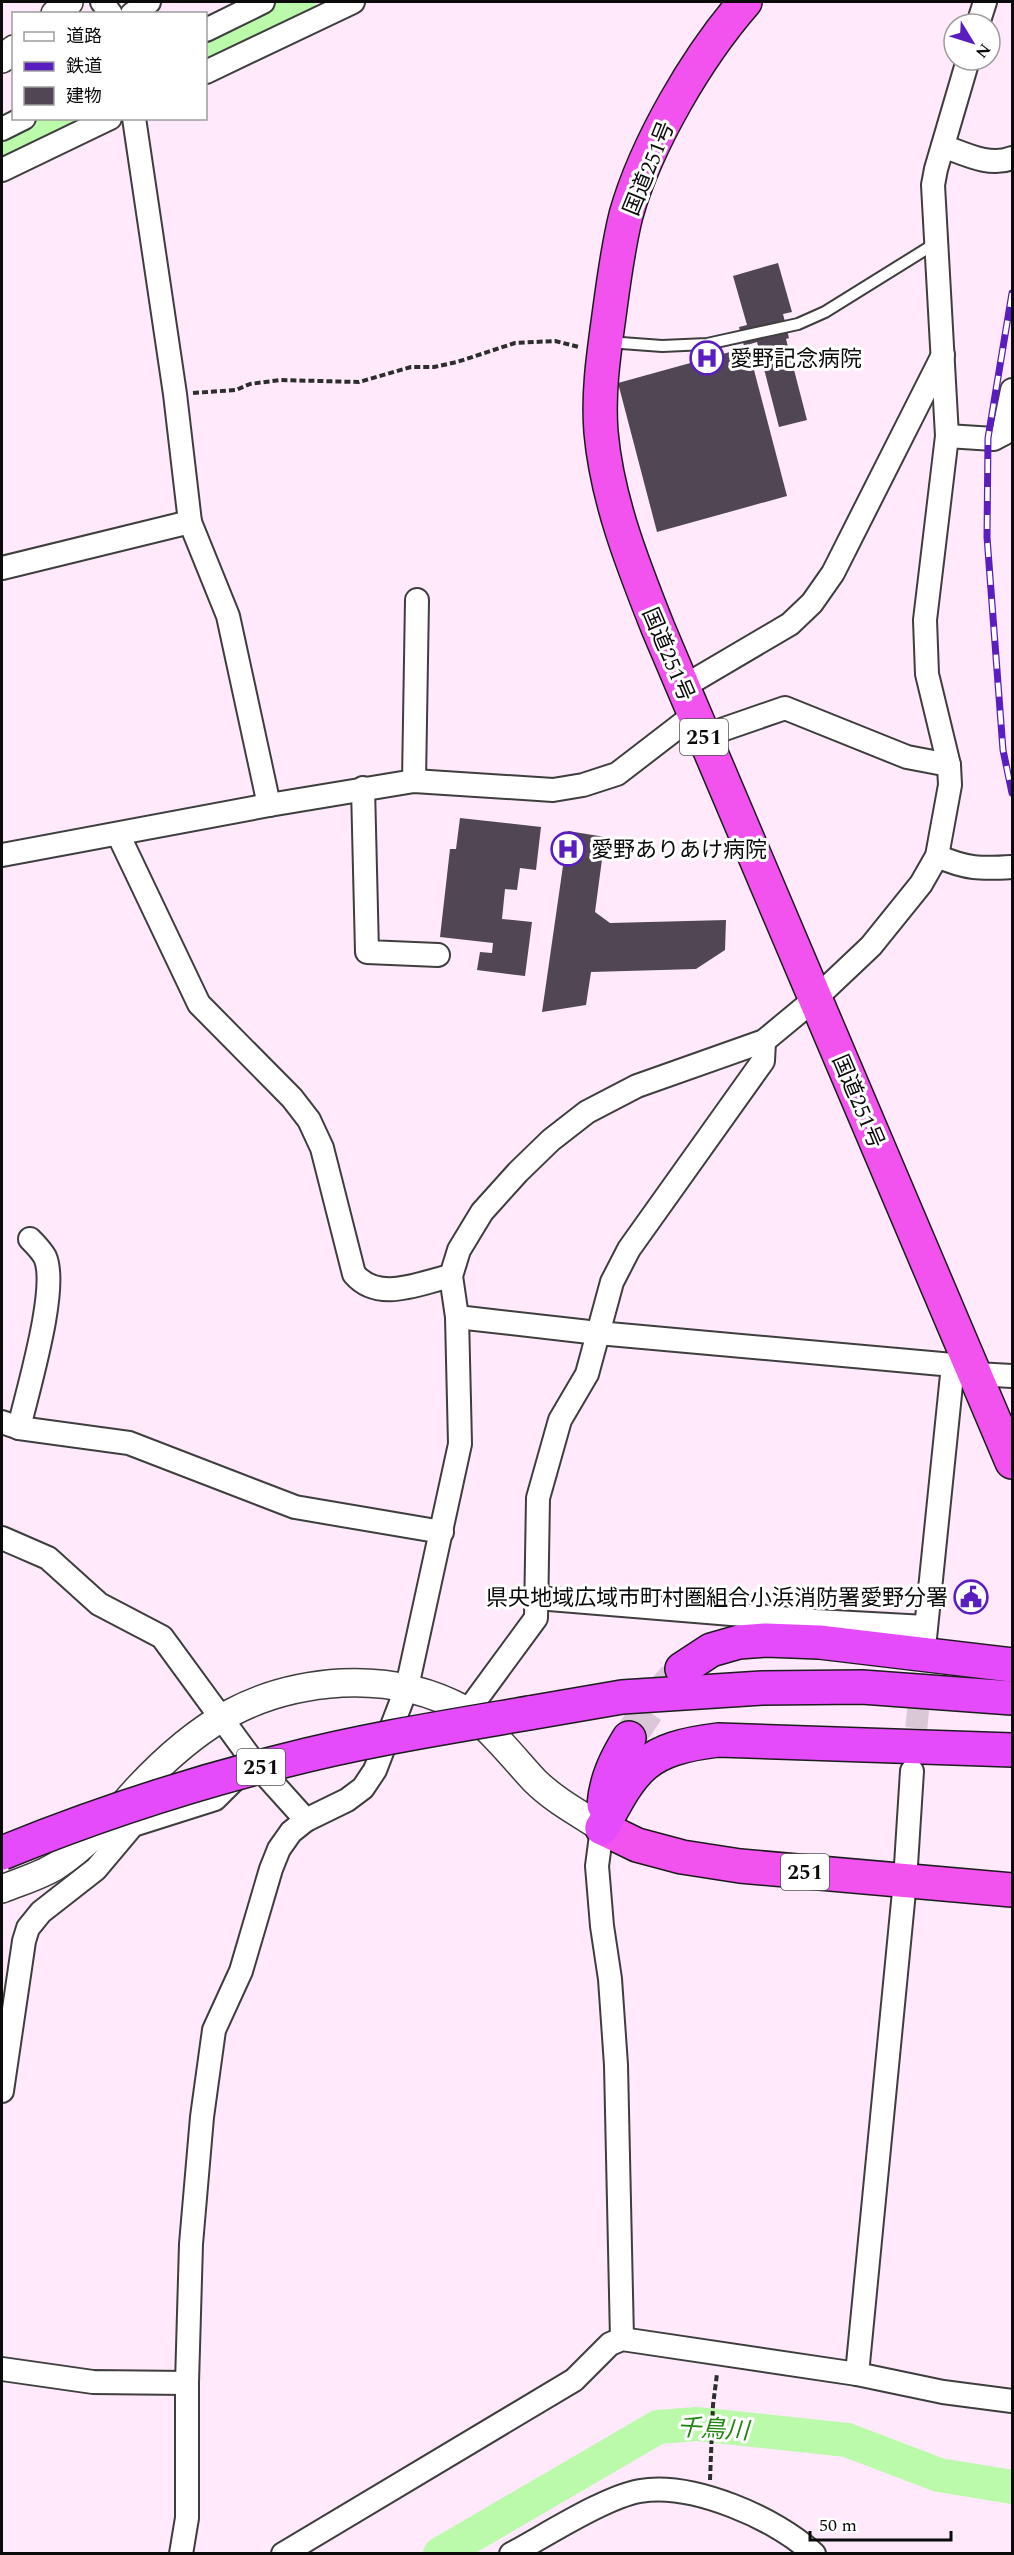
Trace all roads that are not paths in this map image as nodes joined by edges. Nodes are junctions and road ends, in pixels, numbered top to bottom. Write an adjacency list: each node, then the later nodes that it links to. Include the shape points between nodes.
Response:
1 (69, 2): 6 (street)
2 (149, 2): 7 (street)
3 (263, 2): 8 (street)
4 (353, 2): 9 (street)
5 (745, 2): 19 (highway, 国道251号 / 251, via 703,56 646,163 627,214 616,262)
6 (57, 12)
7 (135, 12)
8 (207, 30)
9 (207, 72)
10 (964, 72): 15 (street)
11 (20, 120): 14 (street)
12 (106, 120): 17 (street)
13 (134, 120): 24 (street)
14 (2, 129)
15 (942, 146): 16 (street, via 992,162); 18 (street, via 933,185)
16 (1012, 158)
17 (2, 170)
18 (937, 243): 19 (lane, via 825,312 798,324 707,344); 20 (street)
19 (604, 347): 27 (highway, 国道251号 / 251, via 601,433 619,521 634,569)
20 (944, 354): 23 (street); 27 (street, via 833,573 812,603)
21 (1012, 390): 22 (street)
22 (1010, 435): 23 (street, via 994,439)
23 (947, 436): 28 (street, via 925,620 927,674)
24 (190, 522): 25 (street); 31 (street, via 228,616)
25 (2, 568)
26 (417, 600): 29 (street)
27 (694, 712): 28 (street, via 785,708 907,757); 29 (street, via 617,774 583,785 553,790); 37 (highway, 国道251号 / 251)
28 (949, 765): 34 (street, via 950,785)
29 (414, 781): 30 (street)
30 (363, 788): 31 (street); 36 (street, via 367,951)
31 (269, 805): 32 (street)
32 (118, 834): 33 (street); 40 (street, via 199,1004 309,1120 322,1148 354,1274 374,1289 388,1290)
33 (2, 855)
34 (936, 856): 35 (street, via 962,867); 37 (street, via 921,884 890,924)
35 (1012, 867)
36 (438, 955)
37 (816, 998): 38 (street); 43 (highway, 国道251号 / 251)
38 (764, 1041): 40 (street, via 637,1086 587,1112 551,1140 482,1212 459,1250); 42 (street, via 763,1061 629,1249 612,1282)
39 (30, 1239): 45 (street, via 45,1258 49,1274 47,1305)
40 (451, 1276): 41 (street)
41 (457, 1317): 42 (street); 47 (street, via 460,1444)
42 (598, 1333): 43 (street); 49 (street, via 587,1374 560,1420 538,1498)
43 (966, 1366): 44 (street); 46 (highway, 国道251号 / 251); 49 (street, via 925,1633)
44 (1012, 1376)
45 (10, 1425): 47 (street, via 129,1443 295,1507)
46 (1012, 1462)
47 (442, 1532): 51 (street)
48 (2, 1538): 56 (street, via 48,1558 99,1604 162,1637)
49 (537, 1598): 54 (street, via 536,1618)
50 (1012, 1665): 52 (highway, via 819,1642 739,1642 711,1650)
51 (406, 1687): 54 (street, via 436,1696); 56 (street, via 312,1685 267,1696); 61 (street, via 375,1770 363,1788)
52 (693, 1690): 53 (highway, 251, via 862,1687); 55 (highway, 251, via 761,1706 863,1707); 63 (highway, 251, bridge, via 622,1697 413,1732 284,1760 153,1798)
53 (1012, 1698)
54 (467, 1712): 62 (street, via 538,1783)
55 (1012, 1716)
56 (221, 1717): 59 (street); 65 (street, via 174,1752 94,1836 55,1867)
57 (629, 1738): 62 (highway, via 613,1763 605,1791)
58 (1012, 1750): 62 (highway, via 718,1740 686,1744 659,1754 639,1768 624,1786)
59 (252, 1760): 61 (street); 67 (street, via 215,1799 133,1825 96,1869 41,1912 28,1928)
60 (912, 1771): 64 (street)
61 (306, 1820): 72 (street, via 279,1849 241,1971 214,2030 191,2244)
62 (602, 1828): 64 (highway, 251, via 637,1845 682,1857); 69 (street, via 597,1866 616,2065)
63 (2, 1853)
64 (905, 1881): 66 (highway, 251); 71 (street)
65 (2, 1889)
66 (1012, 1890)
67 (7, 2020): 68 (street)
68 (2, 2091)
69 (622, 2339): 71 (street); 75 (street, via 610,2344 574,2380)
70 (2, 2369): 72 (street, via 93,2382)
71 (857, 2374): 73 (street)
72 (187, 2383): 74 (street)
73 (1012, 2401)
74 (182, 2553)
75 (283, 2553)
76 (511, 2553): 77 (street, via 605,2504 639,2491 667,2489 728,2503 782,2530)
77 (814, 2553)

